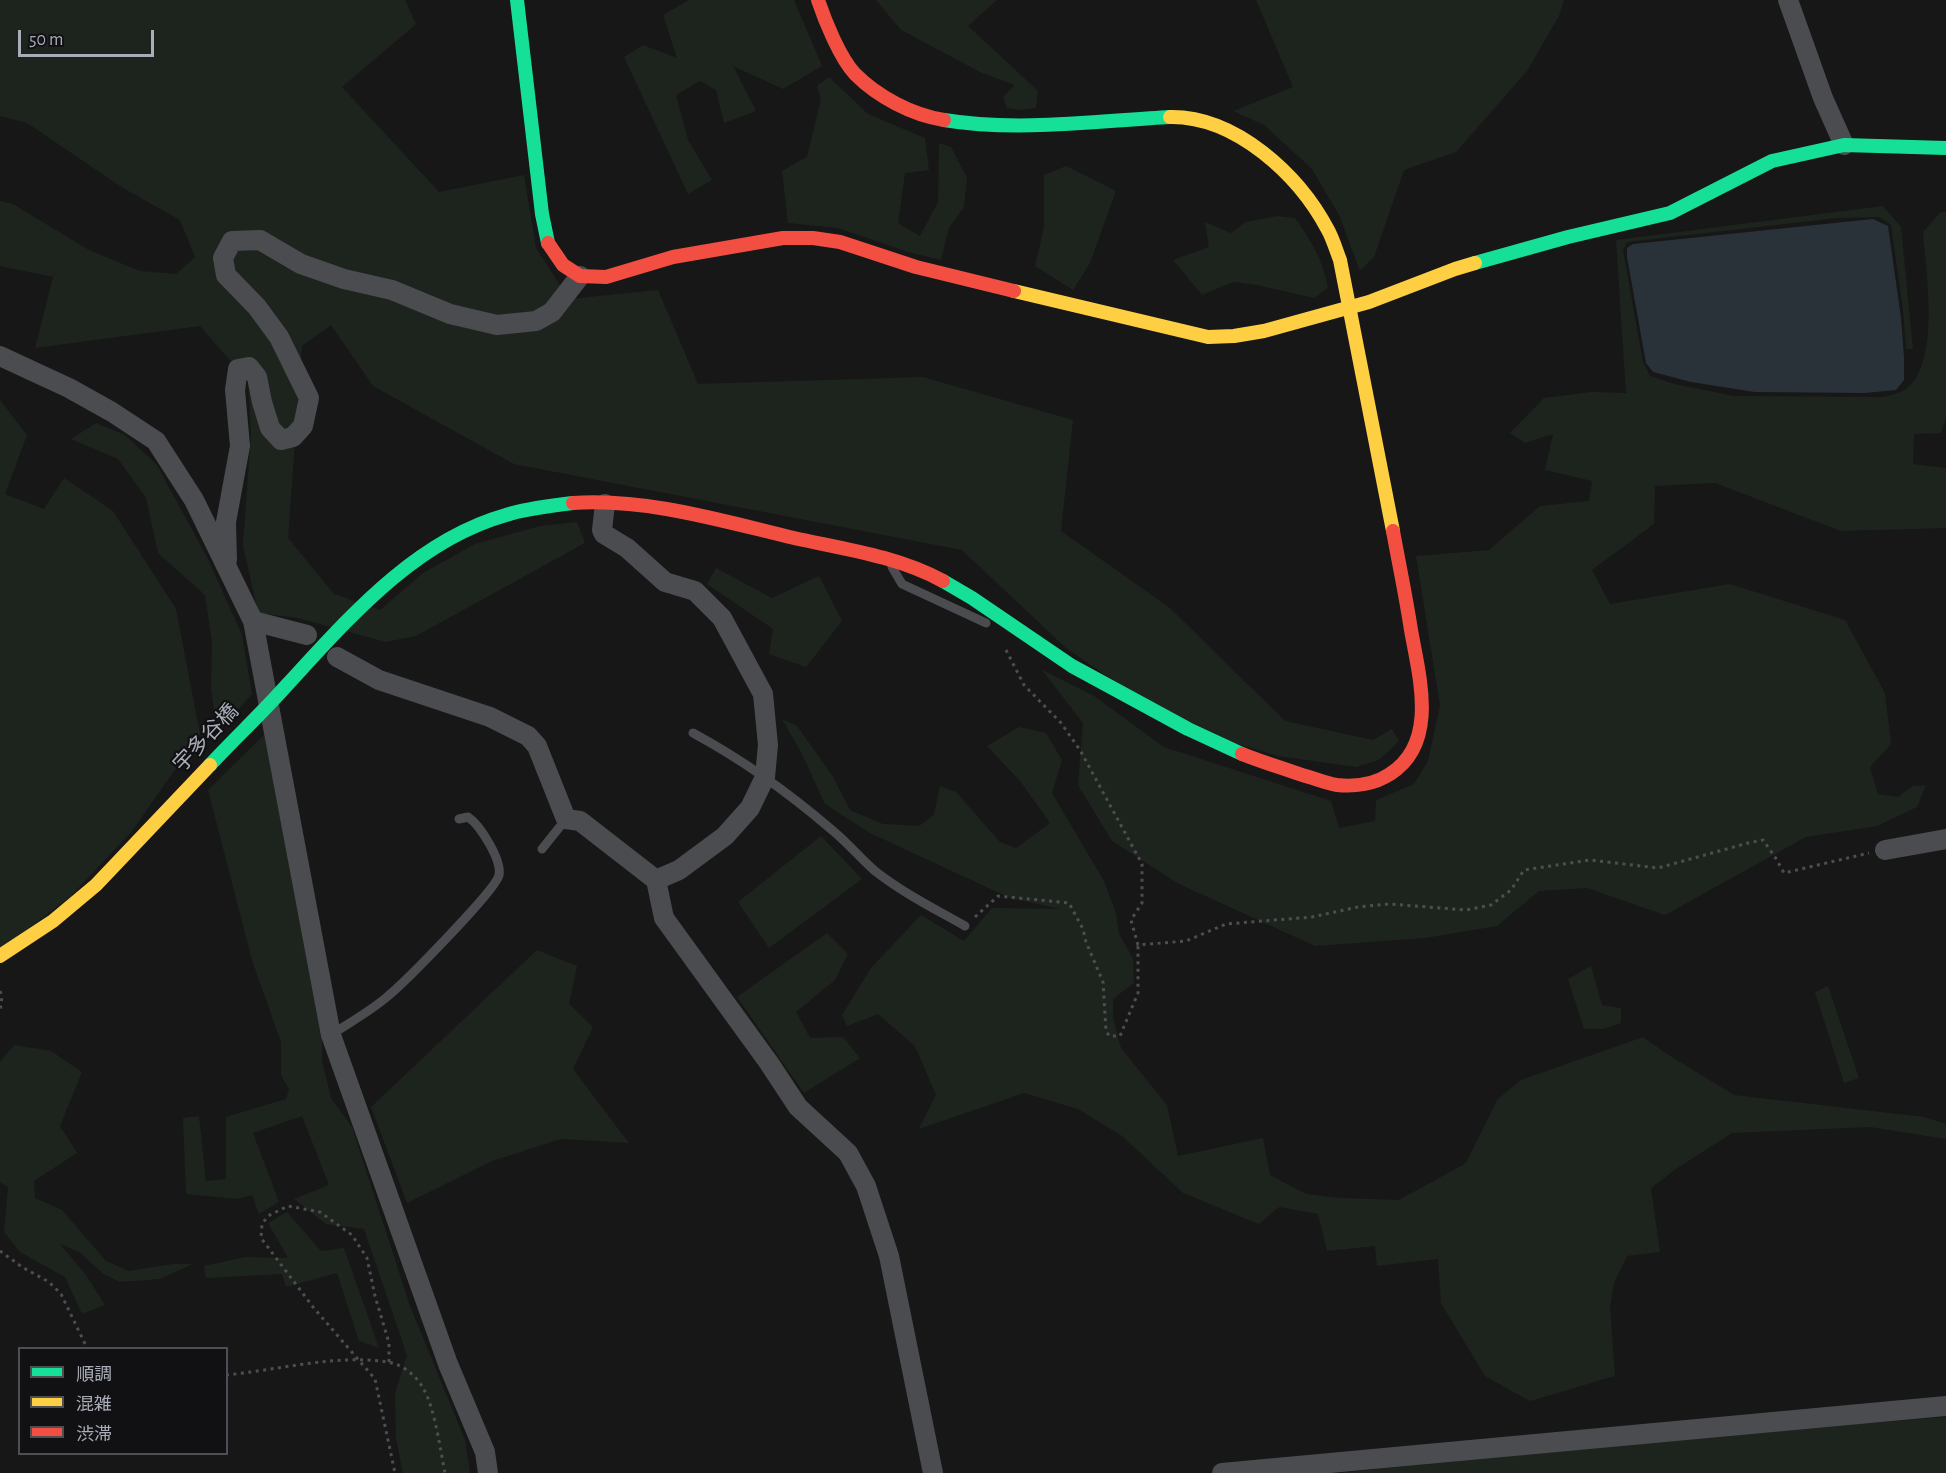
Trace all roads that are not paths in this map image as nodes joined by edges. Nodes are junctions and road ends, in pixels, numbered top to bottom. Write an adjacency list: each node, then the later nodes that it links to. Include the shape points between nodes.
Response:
1 (517, 0): 6 (street, via 548,244 563,265)
2 (818, 0): 7 (street, 宇多谷橋, via 828,29 855,73 888,100 929,118 1016,125 1174,117 1198,119 1232,131 1272,161 1311,204 1328,230 1340,260)
3 (1788, 0): 4 (street)
4 (1844, 145): 5 (street); 7 (street, via 1772,161 1670,213 1455,269)
5 (1946, 148)
6 (580, 276): 7 (street, via 606,277 673,257 783,238 813,238 840,242 916,267 1208,337 1264,331); 11 (street, via 552,312 536,321 497,325 450,314 392,290 301,264 260,240 232,241 224,258 226,275 279,337 309,398 303,426 293,438 281,440 270,428 257,377 249,367 238,369 235,390 240,446 226,522)
7 (1349, 306): 10 (street, 宇多谷橋, via 1423,696 1419,736 1413,751 1388,776 1372,784 1339,785 1275,767 1200,736 1055,656 967,594 923,571)
8 (0, 356): 11 (street, via 69,388 156,441 195,500)
9 (605, 504): 10 (street, 宇多谷橋, via 658,509); 16 (street, 宇多谷橋, via 567,504 505,515 430,551 364,602); 18 (street, via 604,534 627,548 665,582 695,591 722,618 763,694 768,745)
10 (888, 559): 13 (lane, via 902,584)
11 (227, 566): 12 (street)
12 (253, 621): 14 (street); 16 (street)
13 (986, 623)
14 (307, 635)
15 (337, 657): 20 (street, via 379,680 490,717 528,736 537,746)
16 (265, 709): 26 (street, 宇多谷橋, via 96,885 53,921); 27 (street)
17 (693, 733): 18 (lane)
18 (765, 777): 24 (street, via 750,808 725,836 679,870); 25 (lane, via 833,830 876,871)
19 (459, 819): 27 (lane, via 468,817 476,822 499,862 499,876 458,926 387,997)
20 (566, 819): 22 (lane); 24 (street, via 580,821)
21 (1946, 838): 23 (street)
22 (542, 849)
23 (1885, 850)
24 (656, 880): 30 (street, via 664,918 798,1107 848,1154 866,1186 889,1256)
25 (965, 926)
26 (0, 956)
27 (331, 1035): 29 (street, via 448,1364 485,1452)
28 (1946, 1406): 31 (street)
29 (488, 1473)
30 (933, 1473)
31 (1221, 1473)

